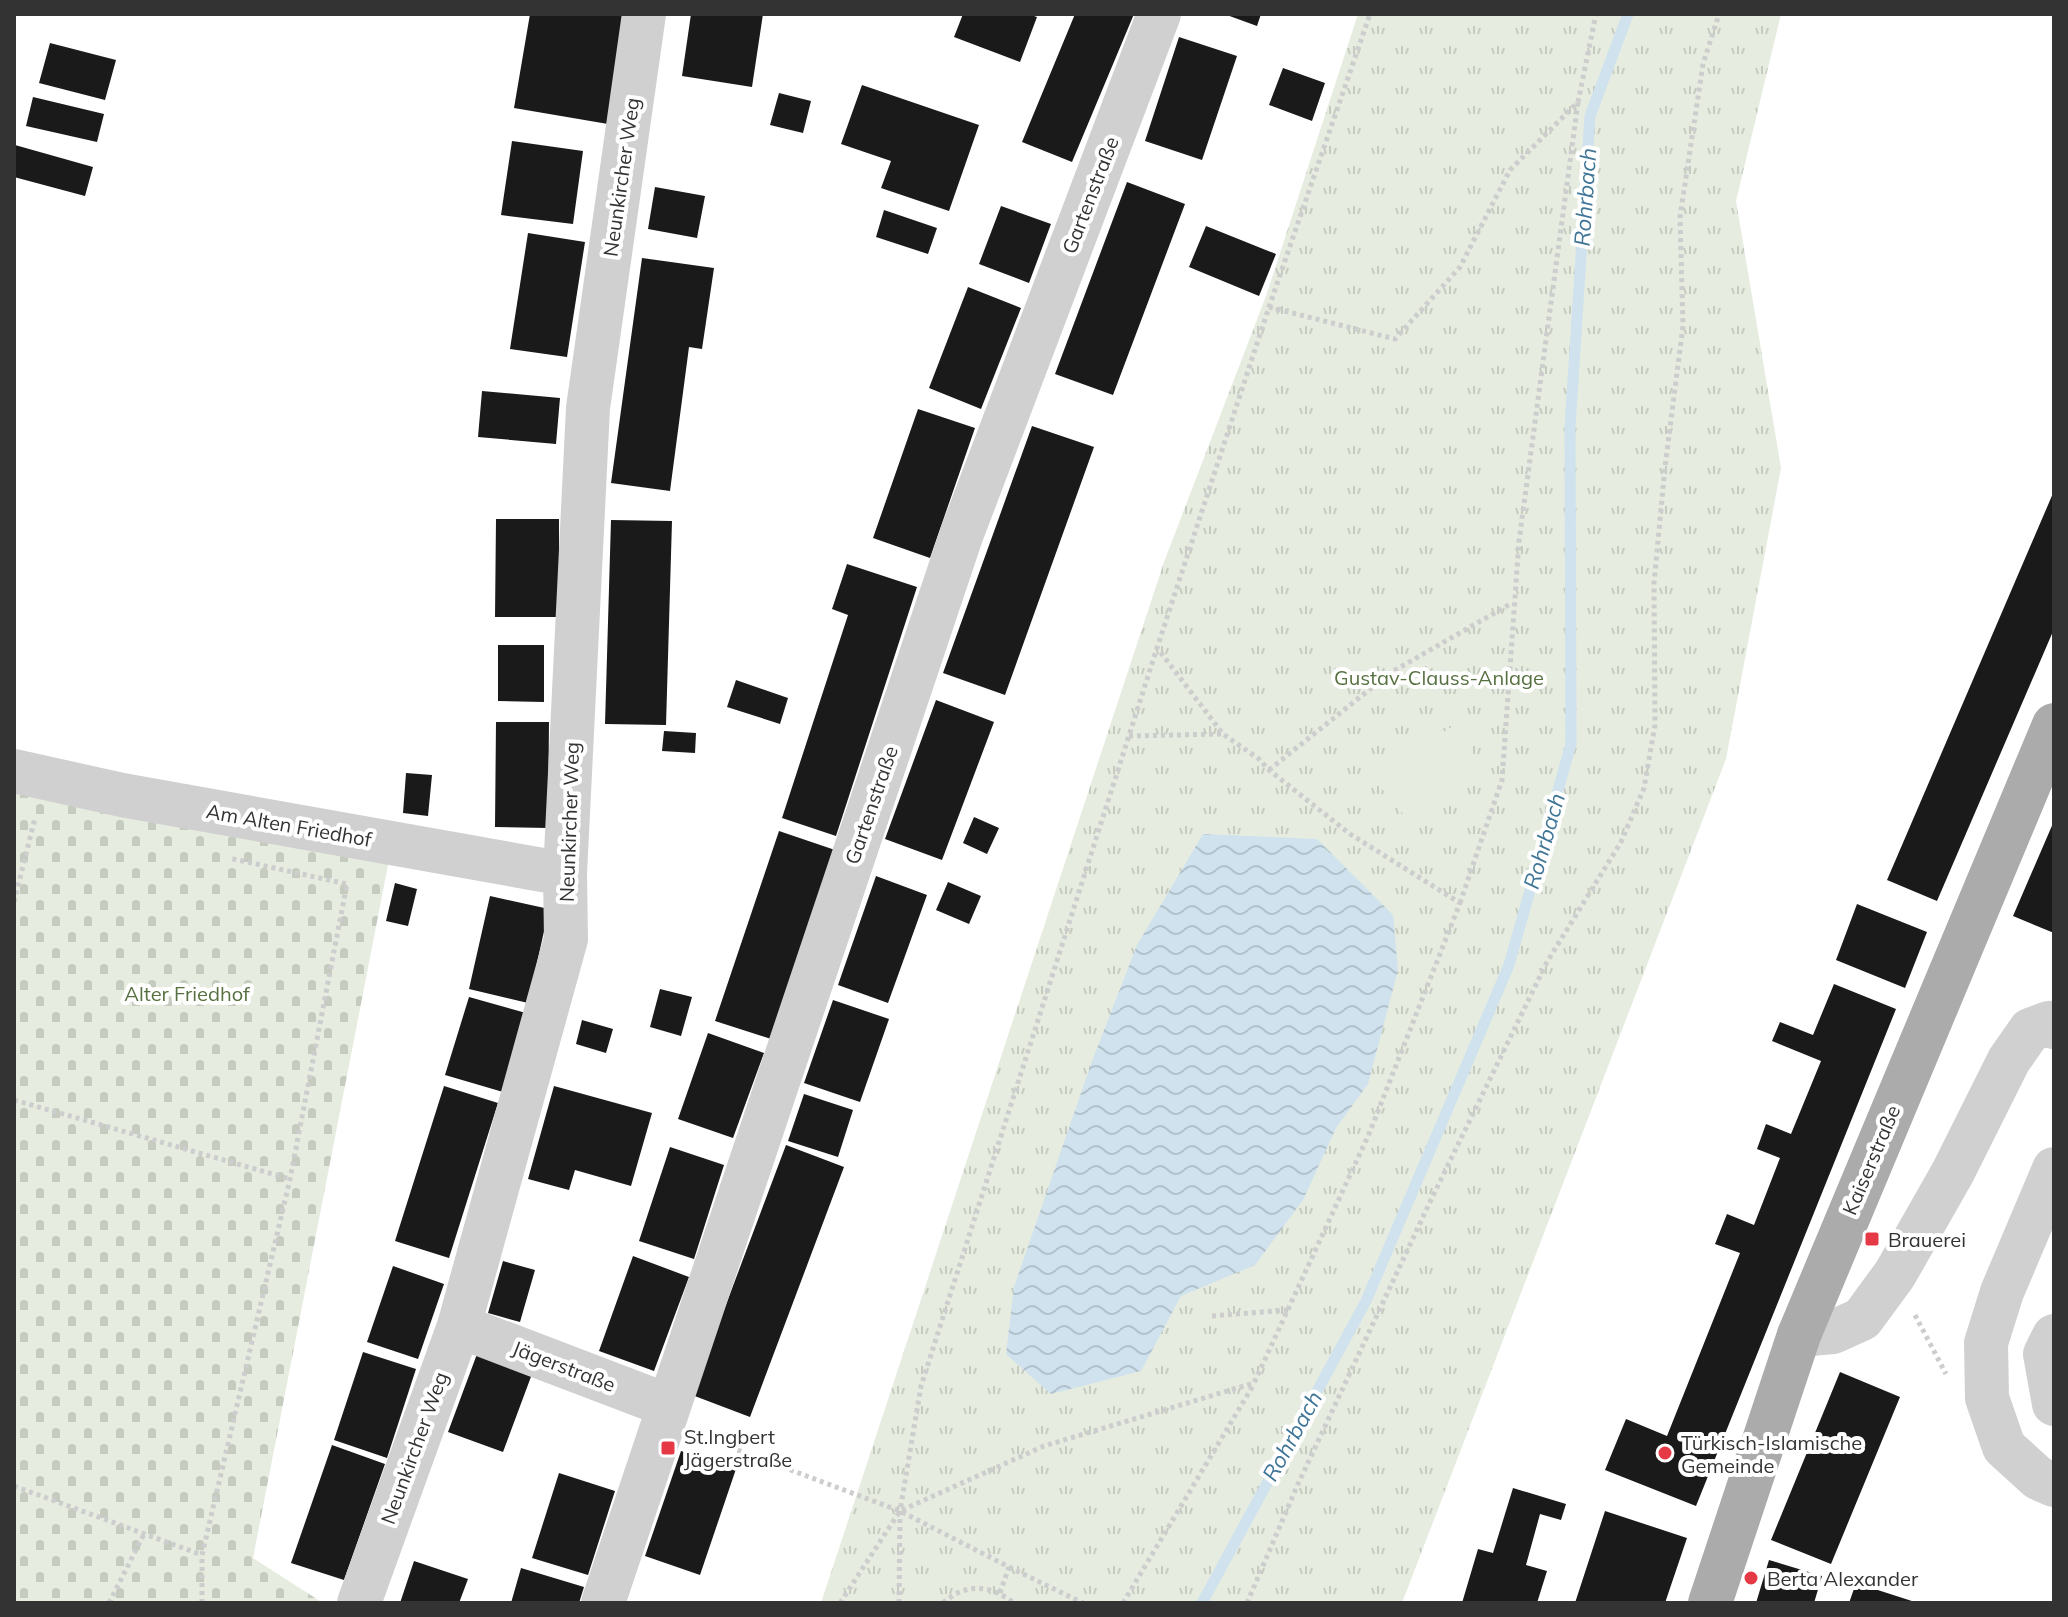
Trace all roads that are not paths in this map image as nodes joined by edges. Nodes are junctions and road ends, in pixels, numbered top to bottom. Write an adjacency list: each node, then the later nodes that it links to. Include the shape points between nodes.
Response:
1 (644, 14): 5 (street, Neunkircher Weg, via 588,408)
2 (1159, 14): 12 (street, Gartenstraße, via 961,536)
3 (2054, 725): 9 (main road, Kaiserstraße)
4 (14, 771): 5 (street, Am Alten Friedhof)
5 (565, 874): 8 (street, Neunkircher Weg, via 566,939)
6 (2054, 1027): 9 (street, via 2049,1023 2030,1030 2009,1060 1953,1172 1895,1274 1862,1319 1833,1332)
7 (2054, 1169): 13 (street, via 1986,1343 1987,1398 2004,1447 2038,1478)
8 (459, 1326): 12 (street, Jägerstraße); 14 (street, Neunkircher Weg)
9 (1799, 1335): 16 (main road, Kaiserstraße)
10 (2054, 1336): 11 (street, via 2045,1354)
11 (2054, 1404)
12 (666, 1414): 15 (street, Gartenstraße)
13 (2054, 1485)
14 (359, 1603)
15 (603, 1603)
16 (1710, 1603)

